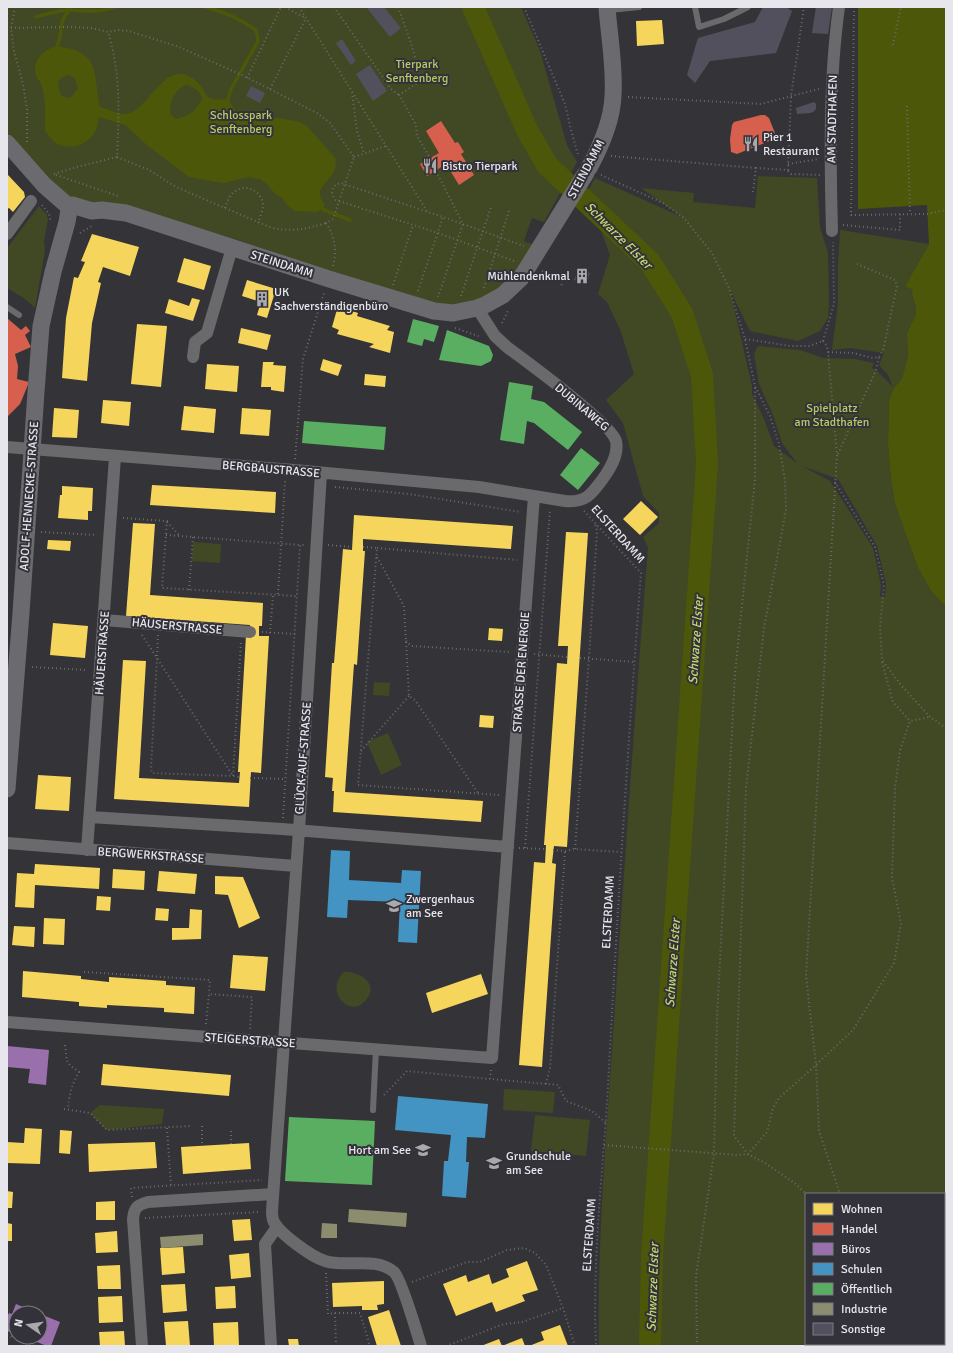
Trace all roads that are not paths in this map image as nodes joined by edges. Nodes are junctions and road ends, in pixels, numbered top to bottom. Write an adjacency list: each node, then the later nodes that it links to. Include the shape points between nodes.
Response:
1 (639, 7): 5 (lane)
2 (695, 7): 3 (lane, via 699,26 724,19)
3 (748, 7)
4 (839, 7): 9 (street, AM STADTHAFEN, via 832,86)
5 (607, 9): 13 (street, STEINDAMM, via 613,96 606,131 588,171 521,278 503,295)
6 (7, 143): 8 (street, via 44,185)
7 (35, 202): 10 (street)
8 (68, 206): 11 (street, STEINDAMM, via 92,211 126,213); 17 (street, ADOLF-HENNECKE-STRASSE, via 67,222 41,326)
9 (832, 228)
10 (7, 234)
11 (232, 248): 13 (street, STEINDAMM, via 334,274 434,311 454,313); 15 (street, via 207,333 195,342)
12 (7, 307): 14 (lane)
13 (477, 308): 20 (street, DUBINAWEG, via 495,336 591,413 608,428 616,440 615,458 610,468 587,498 579,502)
14 (19, 316)
15 (193, 357)
16 (7, 447): 17 (street, BERGBAUSTRASSE)
17 (32, 449): 18 (street, BERGBAUSTRASSE); 23 (street, ADOLF-HENNECKE-STRASSE)
18 (115, 457): 19 (street, BERGBAUSTRASSE); 21 (street, HÄUERSTRASSE)
19 (321, 473): 20 (street, BERGBAUSTRASSE, via 479,487); 25 (street, GLÜCK-AUF-STRASSE)
20 (534, 496): 27 (street, STRASSE DER ENERGIE)
21 (104, 620): 22 (street, HÄUSERSTRASSE); 24 (street, HÄUERSTRASSE)
22 (250, 632)
23 (7, 789)
24 (90, 817): 25 (street); 28 (street, HÄUERSTRASSE)
25 (299, 830): 27 (street); 29 (street, GLÜCK-AUF-STRASSE)
26 (7, 843): 28 (street, BERGWERKSTRASSE)
27 (508, 847): 33 (street, STRASSE DER ENERGIE)
28 (87, 850): 29 (street, BERGWERKSTRASSE)
29 (296, 866): 31 (street, GLÜCK-AUF-STRASSE)
30 (7, 1022): 31 (street, STEIGERSTRASSE)
31 (283, 1043): 32 (street, STEIGERSTRASSE); 35 (street, GLÜCK-AUF-STRASSE)
32 (376, 1050): 33 (street, STEIGERSTRASSE); 34 (lane)
33 (492, 1058)
34 (373, 1108)
35 (273, 1194): 36 (street, GLÜCK-AUF-STRASSE, via 273,1220); 37 (street, via 139,1204 135,1208 133,1219)
36 (278, 1227): 38 (street, via 265,1244); 39 (street, via 305,1250 326,1261 370,1263 386,1266 395,1273)
37 (142, 1346)
38 (271, 1346)
39 (421, 1346)

